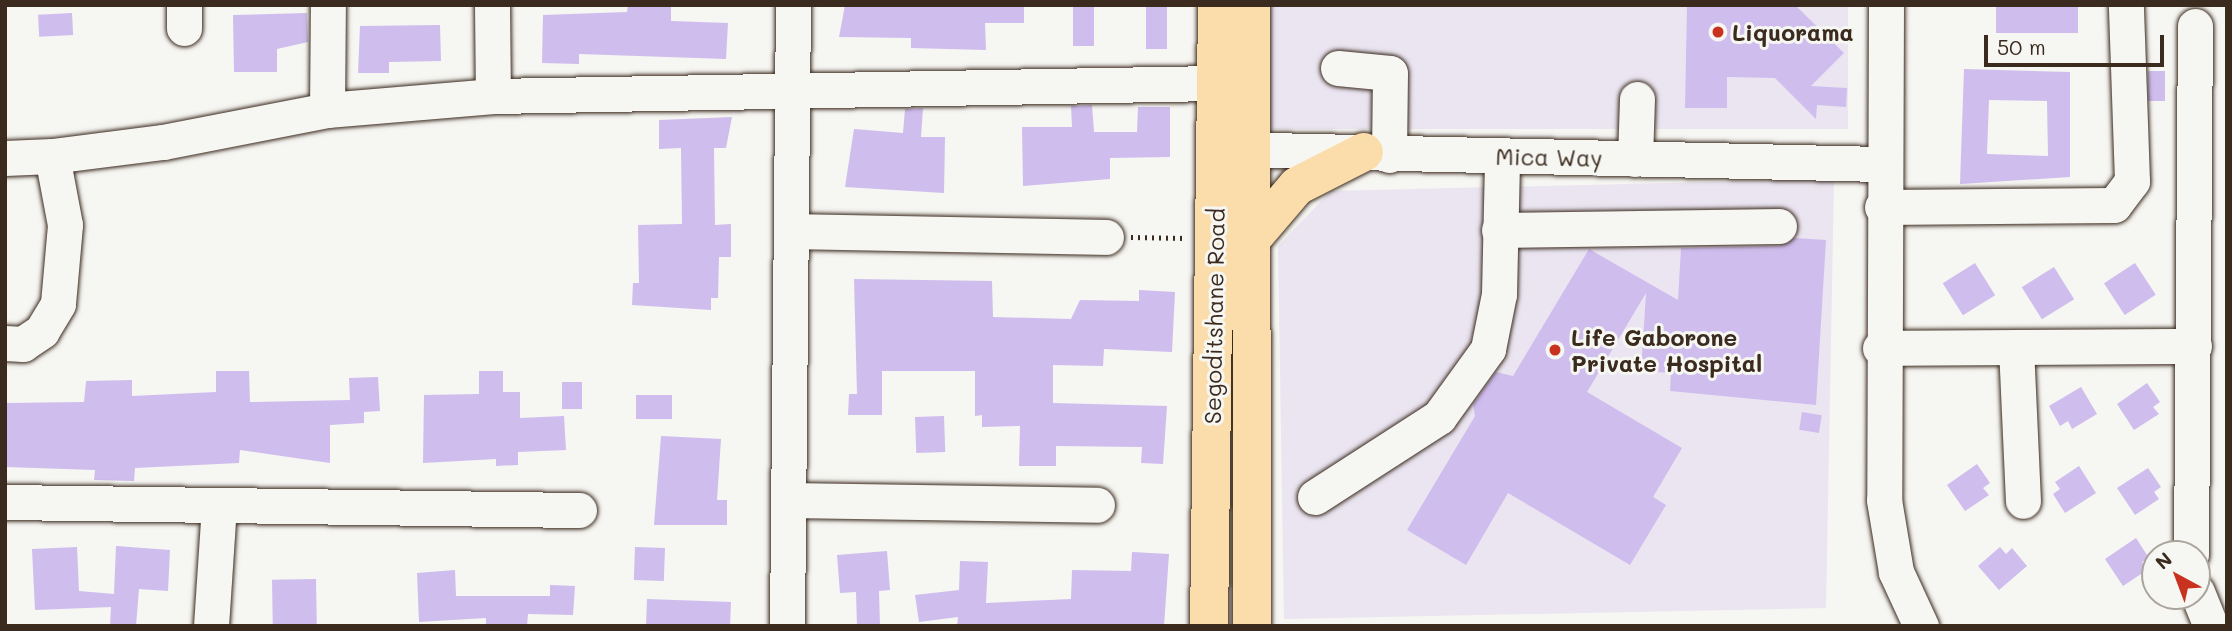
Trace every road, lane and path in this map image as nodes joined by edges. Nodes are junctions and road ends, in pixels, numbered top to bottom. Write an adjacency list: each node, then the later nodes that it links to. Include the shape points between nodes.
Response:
1 (328, 5): 14 (street)
2 (492, 5): 12 (street)
3 (793, 5): 11 (street)
4 (1217, 5): 10 (main road, Segoditshane Road)
5 (1251, 5): 15 (main road, Segoditshane Road)
6 (1886, 5): 21 (street)
7 (2126, 5): 22 (street, via 2132,181 2114,205 2105,210)
8 (2195, 26): 29 (street)
9 (1338, 68): 16 (street, via 1390,73)
10 (1216, 83): 11 (street); 15 (main road, Segoditshane Road)
11 (793, 86): 12 (street); 25 (street)
12 (493, 96): 14 (street)
13 (1637, 99): 20 (street)
14 (327, 110): 17 (street, via 163,142)
15 (1233, 149): 16 (street, Mica Way); 27 (main road, Segoditshane Road)
16 (1377, 153): 18 (street, Mica Way); 27 (main road, via 1297,186)
17 (52, 156): 19 (street); 28 (street, via 65,225 58,304 42,331 23,344)
18 (1502, 157): 20 (street, Mica Way); 24 (street)
19 (5, 158)
20 (1635, 159): 21 (street, Mica Way)
21 (1883, 164): 22 (street)
22 (1882, 207): 31 (street)
23 (1779, 226): 24 (street)
24 (1499, 230): 32 (street, via 1499,294 1488,349 1439,417)
25 (793, 231): 26 (street); 33 (street)
26 (1106, 237): 27 (path)
27 (1233, 240): 42 (main road, Segoditshane Road); 43 (main road, Segoditshane Road)
28 (5, 343)
29 (2194, 346): 30 (street); 39 (street)
30 (2016, 347): 31 (street); 34 (street)
31 (1880, 348): 44 (street, via 1884,500 1896,572)
32 (1315, 497)
33 (790, 500): 37 (street); 41 (street)
34 (2024, 501)
35 (5, 502): 36 (street)
36 (219, 505): 38 (street); 40 (street)
37 (1097, 505)
38 (579, 510)
39 (2191, 540)
40 (211, 626)
41 (787, 626)
42 (1209, 626)
43 (1252, 626)
44 (1921, 626)

